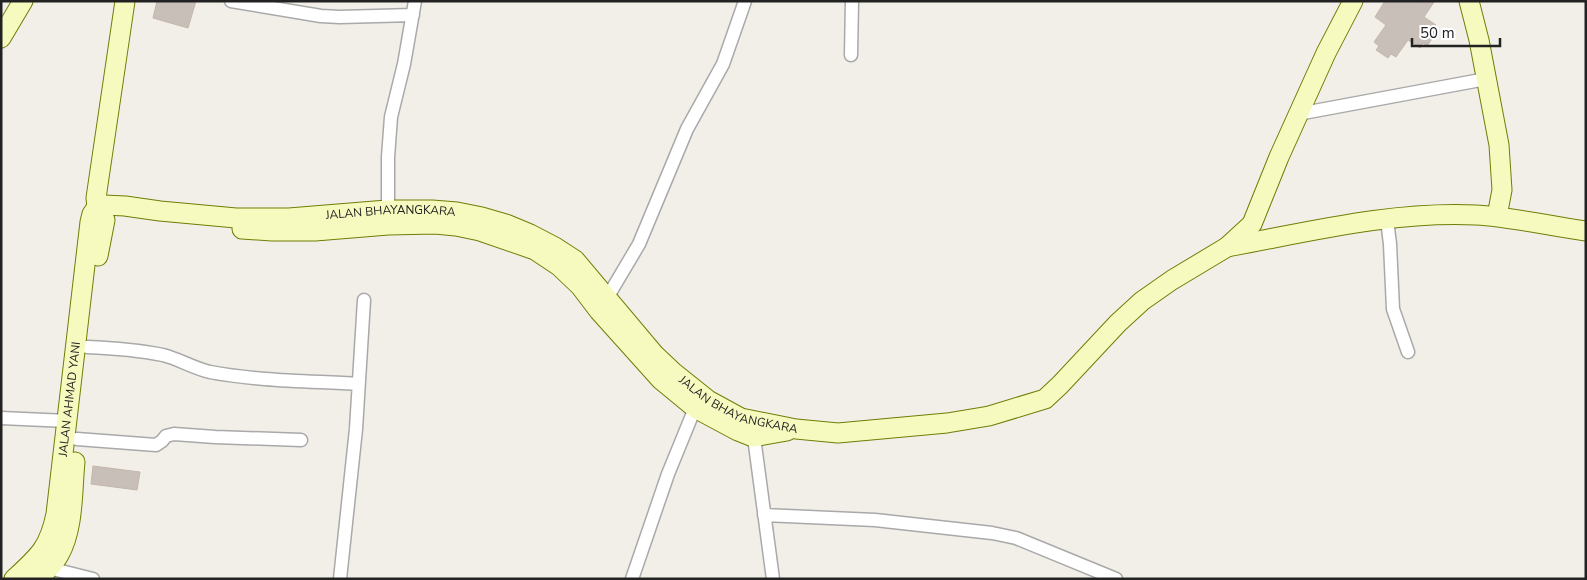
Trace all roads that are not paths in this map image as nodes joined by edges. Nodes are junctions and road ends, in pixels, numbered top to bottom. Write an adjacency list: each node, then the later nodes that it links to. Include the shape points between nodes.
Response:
1 (24, 1): 11 (main road)
2 (125, 1): 15 (main road, JALAN AHMAD YANI, via 96,198)
3 (231, 1): 9 (street)
4 (415, 1): 10 (street)
5 (745, 1): 21 (street, via 723,64 686,129 639,244)
6 (852, 1): 12 (street)
7 (1353, 1): 14 (main road)
8 (1469, 1): 13 (main road)
9 (268, 4): 10 (street, via 340,18)
10 (412, 15): 17 (street, via 390,126)
11 (1, 38)
12 (851, 55)
13 (1486, 79): 14 (street); 16 (main road, via 1501,167 1502,190)
14 (1298, 114): 20 (main road, via 1252,224)
15 (101, 213): 17 (main road, JALAN BHAYANGKARA, via 104,205 236,218); 23 (main road, JALAN AHMAD YANI, via 92,214 90,222)
16 (1497, 216): 18 (main road, via 1420,215); 19 (main road)
17 (388, 217): 21 (main road, JALAN BHAYANGKARA, via 457,212 506,224 575,260); 27 (main road, JALAN BHAYANGKARA, via 480,231 535,250 580,286 661,380)
18 (1387, 220): 20 (main road); 25 (street, via 1393,309)
19 (1586, 231)
20 (1227, 247): 30 (main road, JALAN BHAYANGKARA, via 1142,301 1045,399 989,416 947,424 838,433)
21 (607, 298): 30 (main road, JALAN BHAYANGKARA, via 672,372 708,400 742,418)
22 (364, 300): 26 (street)
23 (85, 306): 24 (main road, JALAN AHMAD YANI); 29 (main road, JALAN AHMAD YANI)
24 (87, 346): 26 (street, via 138,350 218,373); 31 (main road, JALAN AHMAD YANI)
25 (1408, 352)
26 (358, 384): 37 (street)
27 (696, 408): 30 (main road, JALAN BHAYANGKARA, via 738,431); 38 (street, via 668,474)
28 (1, 418): 29 (street)
29 (67, 421): 35 (main road, JALAN AHMAD YANI, via 52,533 36,558)
30 (753, 429): 33 (street)
31 (77, 439): 32 (street, via 156,445 174,434); 34 (main road, JALAN AHMAD YANI, via 68,531 58,556)
32 (302, 440)
33 (764, 515): 39 (street); 40 (street, via 875,520 992,533 1016,538)
34 (44, 573): 36 (street)
35 (14, 579)
36 (93, 579)
37 (340, 579)
38 (632, 579)
39 (773, 579)
40 (1116, 579)

